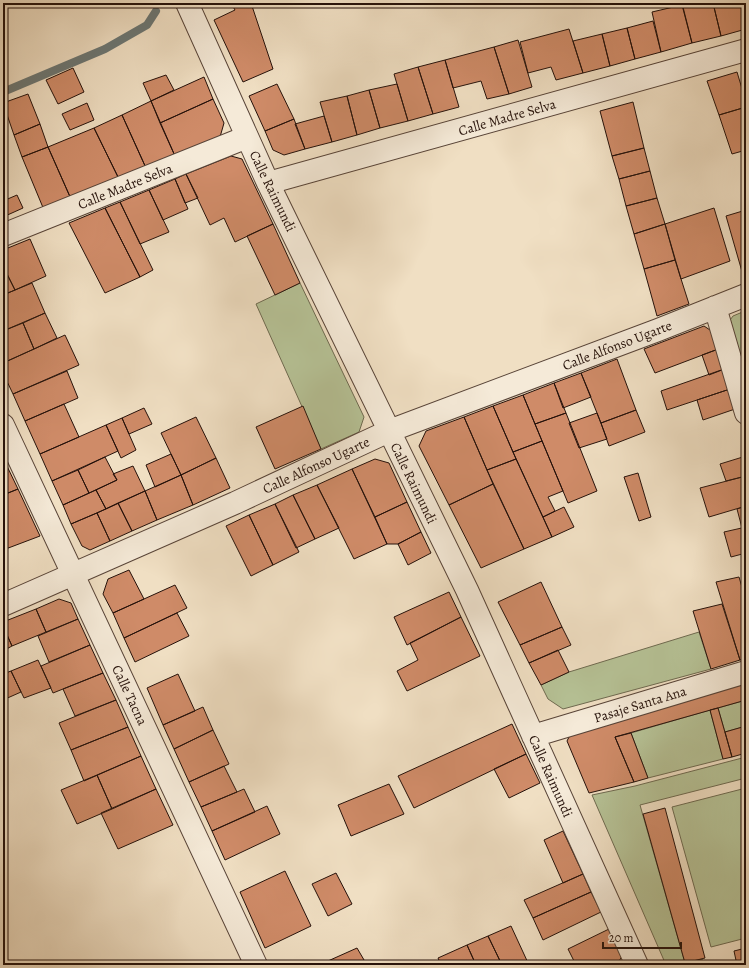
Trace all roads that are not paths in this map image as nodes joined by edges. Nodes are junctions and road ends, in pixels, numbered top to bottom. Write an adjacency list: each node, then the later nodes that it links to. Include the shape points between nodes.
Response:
1 (187, 3): 3 (street, Calle Raimundi)
2 (746, 50): 4 (street, Calle Madre Selva)
3 (247, 137): 4 (street, Calle Raimundi); 5 (street, Calle Madre Selva)
4 (268, 183): 10 (street, Calle Raimundi)
5 (3, 235)
6 (746, 295): 7 (street, Calle Alfonso Ugarte)
7 (715, 307): 8 (street); 10 (street, Calle Alfonso Ugarte)
8 (746, 412)
9 (3, 425): 11 (street, Calle Tacna)
10 (389, 431): 11 (street, Calle Alfonso Ugarte, via 235,503); 14 (street, Calle Raimundi, via 467,590)
11 (73, 574): 12 (street, Calle Alfonso Ugarte); 15 (street, Calle Tacna)
12 (3, 604)
13 (746, 672): 14 (street, Pasaje Santa Ana)
14 (533, 736): 16 (street, Calle Raimundi)
15 (256, 965)
16 (637, 965)

